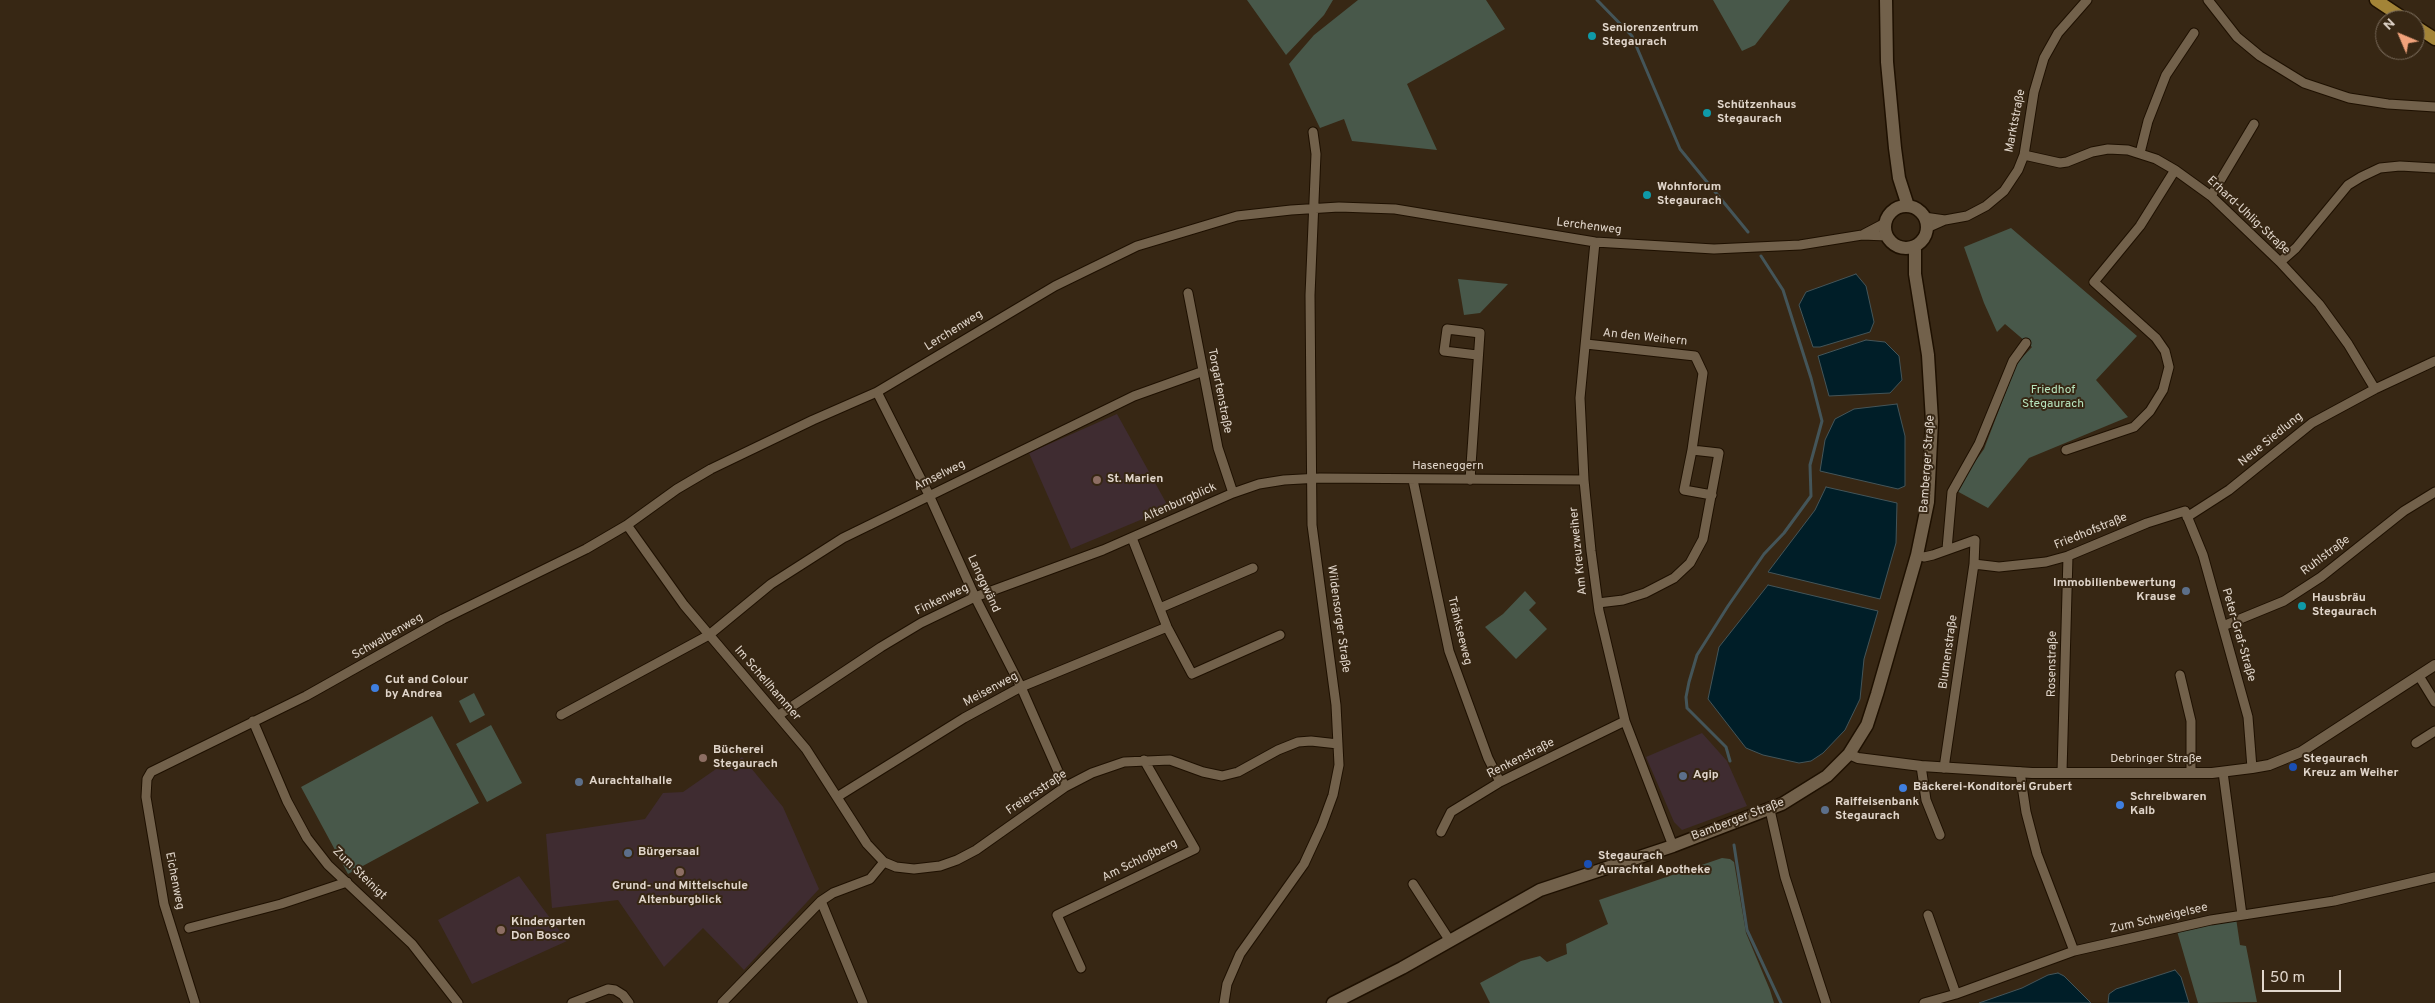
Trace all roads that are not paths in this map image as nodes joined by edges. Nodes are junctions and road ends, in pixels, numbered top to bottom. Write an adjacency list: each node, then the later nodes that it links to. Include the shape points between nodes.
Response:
1 (1886, 0): 15 (main road, via 1887,62)
2 (2087, 0): 11 (street, Marktstraße, via 2058,33 2044,58 2034,92)
3 (2208, 0): 7 (street, via 2237,37 2304,84 2349,98)
4 (2376, 0): 5 (main road)
5 (2391, 10)
6 (2194, 33): 10 (street, via 2166,75 2148,121)
7 (2435, 107)
8 (2254, 124): 14 (street)
9 (1313, 132): 16 (street, via 1316,154)
10 (2140, 153): 11 (street, Erhard-Uhlig-Straße, via 2108,149 2060,163); 13 (street, Erhard-Uhlig-Straße)
11 (2024, 155): 17 (street, Marktstraße, via 2004,191 1986,206 1967,216)
12 (2435, 168): 24 (street, via 2380,168 2361,177 2348,185 2296,248)
13 (2174, 170): 14 (street, Erhard-Uhlig-Straße); 35 (street, via 2140,226 2094,282 2165,350 2170,367 2163,390 2150,411 2134,427)
14 (2211, 196): 24 (street, Erhard-Uhlig-Straße)
15 (1902, 207): 17 (main road, via 1914,208); 18 (main road, via 1891,212)
16 (1314, 209): 21 (street, Lerchenweg, via 1395,209); 33 (street, Lerchenweg, via 1237,216 1137,246 1054,286); 36 (street, Wildensorger Straße, via 1310,295)
17 (1926, 222): 22 (main road, via 1923,238)
18 (1885, 223): 19 (street, Lerchenweg); 20 (main road)
19 (1862, 235): 20 (street, Lerchenweg); 21 (street, Lerchenweg, via 1800,246 1714,249)
20 (1887, 236): 23 (main road)
21 (1595, 242): 28 (street, Am Kreuzweiher)
22 (1916, 246): 23 (main road); 25 (main road, Bamberger Straße)
23 (1902, 248): 25 (main road, Bamberger Straße)
24 (2280, 262): 32 (street, Erhard-Uhlig-Straße, via 2319,304)
25 (1915, 274): 48 (main road, Bamberger Straße, via 1928,355 1932,421 1928,502)
26 (1188, 293): 31 (street, Torgartenstraße)
27 (2026, 343): 47 (street, via 2013,361 1979,444 1952,492)
28 (1586, 344): 34 (street, An den Weihern, via 1695,356 1703,373); 39 (street, Am Kreuzweiher, via 1580,398)
29 (1477, 355): 29 (street, via 1444,351 1447,329 1480,333); 38 (street)
30 (2435, 361): 32 (street, Neue Siedlung)
31 (1202, 372): 41 (street, Torgartenstraße, via 1218,448); 42 (street, Amselweg, via 1134,396)
32 (2375, 389): 44 (street, Neue Siedlung, via 2312,424 2229,490)
33 (877, 392): 42 (street, Langgwänd); 45 (street, Lerchenweg, via 710,469)
34 (1692, 450): 43 (street, via 1719,454); 43 (street, An den Weihern, via 1684,490)
35 (2066, 450)
36 (1312, 479): 37 (street, Haseneggern); 41 (street, Altenburgblick, via 1259,484); 70 (street, Wildensorger Straße, via 1312,524 1336,705)
37 (1413, 480): 38 (street, Haseneggern); 81 (street, Tränkseeweg, via 1448,651)
38 (1470, 480): 39 (street, Haseneggern)
39 (1584, 480): 53 (street, Am Kreuzweiher)
40 (2435, 492): 55 (street, Ruhlstraße, via 2404,511 2322,577 2284,601)
41 (1233, 493): 46 (street, Altenburgblick)
42 (929, 495): 52 (street, Langgwänd); 57 (street, Amselweg, via 835,543 771,584)
43 (1712, 495): 53 (street, via 1703,539 1690,563 1674,578 1645,594)
44 (2186, 514): 49 (street, Friedhofstraße, via 2147,523); 55 (street, Peter-Graf-Straße)
45 (627, 525): 57 (street, Im Schellhammer, via 659,573); 66 (street, Schwalbenweg)
46 (1132, 538): 52 (street, Finkenweg); 54 (street)
47 (1947, 549): 48 (street, via 1924,557); 50 (street, Blumenstraße, via 1975,540)
48 (1917, 555): 71 (main road, Bamberger Straße, via 1867,725)
49 (2068, 556): 50 (street, Friedhofstraße, via 1999,567); 78 (street, Rosenstraße)
50 (1974, 564): 75 (street, Blumenstraße)
51 (1254, 568): 54 (street)
52 (975, 597): 62 (street, Langgwänd); 65 (street, Finkenweg, via 881,647)
53 (1598, 603): 67 (street, Am Kreuzweiher)
54 (1160, 608): 56 (street)
55 (2223, 626): 76 (street, Peter-Graf-Straße, via 2248,717)
56 (1167, 627): 58 (street, via 1192,674); 62 (street, Meisenweg)
57 (709, 635): 64 (street, Amselweg); 65 (street, Im Schellhammer)
58 (1280, 635)
59 (2435, 665): 61 (street, Debringer Straße)
60 (2180, 675): 80 (street, via 2191,721)
61 (2419, 676): 63 (street); 76 (street, Debringer Straße, via 2301,752)
62 (1021, 688): 82 (street, Langgwänd); 83 (street, Meisenweg, via 964,718)
63 (2435, 702)
64 (561, 715)
65 (779, 715): 83 (street, Im Schellhammer)
66 (253, 721): 73 (street, Schwalbenweg); 90 (street, Zum Steinigt, via 287,801 307,838 328,865)
67 (1625, 721): 81 (street, Renkenstraße); 87 (street, Am Kreuzweiher)
68 (2435, 731): 69 (street)
69 (2416, 743)
70 (1338, 744): 72 (street, Freiersstraße, via 1298,742 1238,772 1222,776 1170,760); 106 (street, Wildensorger Straße, via 1339,765 1322,825 1304,864 1240,954 1226,984)
71 (1849, 754): 74 (street, Debringer Straße); 84 (main road, Bamberger Straße, via 1813,786)
72 (1144, 760): 82 (street, Freiersstraße, via 1124,762); 98 (street, Am Schloßberg, via 1195,848 1057,915)
73 (159, 766): 100 (street, Eichenweg, via 147,779 146,796 164,904)
74 (1921, 766): 75 (street, Debringer Straße); 86 (street, via 1924,793)
75 (1944, 768): 77 (street, Debringer Straße)
76 (2252, 768): 79 (street, Debringer Straße)
77 (2020, 772): 78 (street, Debringer Straße); 97 (street, via 2037,854)
78 (2062, 772): 80 (street, Debringer Straße)
79 (2223, 772): 80 (street, Debringer Straße); 94 (street)
80 (2191, 773)
81 (1500, 782): 85 (street, Renkenstraße, via 1451,812)
82 (1064, 787): 88 (street, Freiersstraße, via 957,860 914,869)
83 (837, 797): 88 (street, Im Schellhammer, via 867,844)
84 (1770, 810): 87 (main road, Bamberger Straße); 108 (street, via 1785,877)
85 (1441, 832)
86 (1940, 835)
87 (1673, 846): 96 (main road, Bamberger Straße, via 1540,890)
88 (884, 862): 92 (street, via 870,878)
89 (2435, 877): 94 (street, Zum Schweigelsee, via 2334,901)
90 (347, 882): 95 (street, via 281,904); 101 (street, Zum Steinigt, via 412,944)
91 (1413, 884): 96 (street)
92 (821, 901): 104 (street); 105 (street)
93 (1928, 915): 99 (street)
94 (2242, 915): 97 (street, Zum Schweigelsee)
95 (189, 928)
96 (1450, 941): 107 (main road, Bamberger Straße)
97 (2074, 951): 99 (street, Zum Schweigelsee)
98 (1081, 968)
99 (1956, 994): 109 (street, Zum Schweigelsee)
100 (195, 1003)
101 (458, 1003)
102 (572, 1003): 103 (street, via 608,989 623,995)
103 (629, 1003)
104 (722, 1003)
105 (864, 1003)
106 (1224, 1003)
107 (1332, 1003)
108 (1826, 1003)
109 (1924, 1003)

